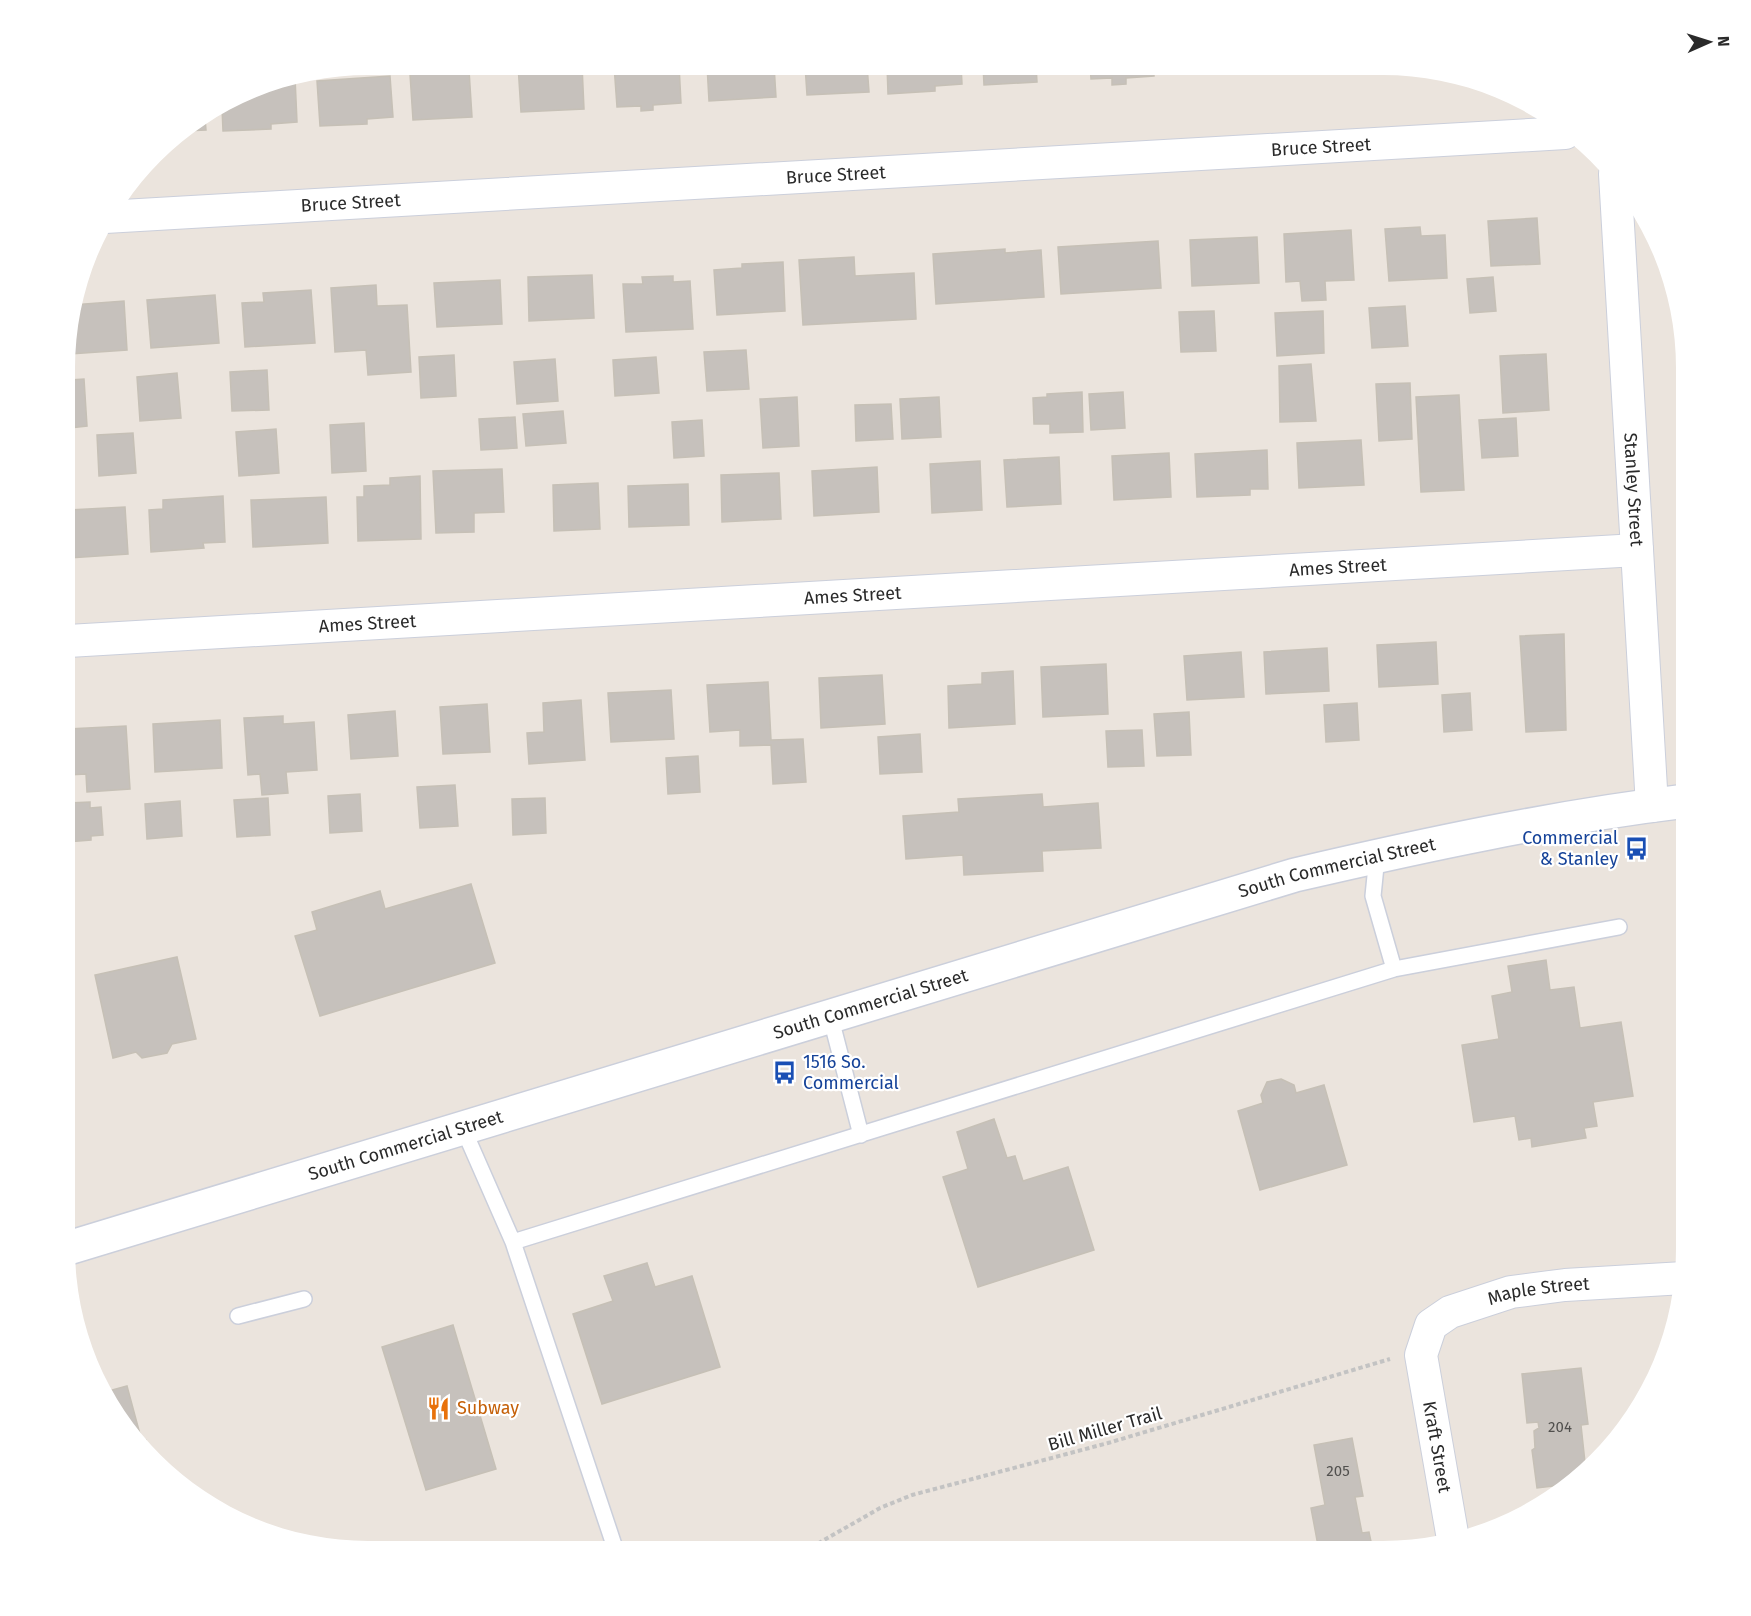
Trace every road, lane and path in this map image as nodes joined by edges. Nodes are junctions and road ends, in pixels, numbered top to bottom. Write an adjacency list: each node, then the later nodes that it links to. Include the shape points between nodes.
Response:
1 (1558, 133): 3 (street, Bruce Street)
2 (1616, 191): 4 (street, Stanley Street)
3 (117, 216)
4 (1637, 550): 5 (street, Ames Street); 7 (street, Stanley Street)
5 (75, 641)
6 (1676, 802): 7 (main road, South Commercial Street)
7 (1652, 806): 8 (main road, South Commercial Street, via 1537,823)
8 (1377, 856): 10 (lane, via 1373,896); 11 (main road, South Commercial Street, via 1295,875)
9 (1619, 927): 10 (lane)
10 (1394, 969): 13 (lane)
11 (830, 1016): 12 (main road, South Commercial Street); 13 (lane)
12 (464, 1128): 14 (lane); 15 (main road, South Commercial Street)
13 (861, 1135): 14 (lane)
14 (513, 1242): 21 (lane)
15 (75, 1246)
16 (1674, 1279): 19 (street, Maple Street, via 1565,1285 1511,1292 1476,1302 1431,1325)
17 (304, 1299): 18 (lane)
18 (238, 1316)
19 (1420, 1354): 20 (street, Kraft Street); 22 (path, Bill Miller Trail, via 1371,1364 1098,1446 912,1495 880,1508)
20 (1452, 1533)
21 (613, 1541)
22 (823, 1541)

